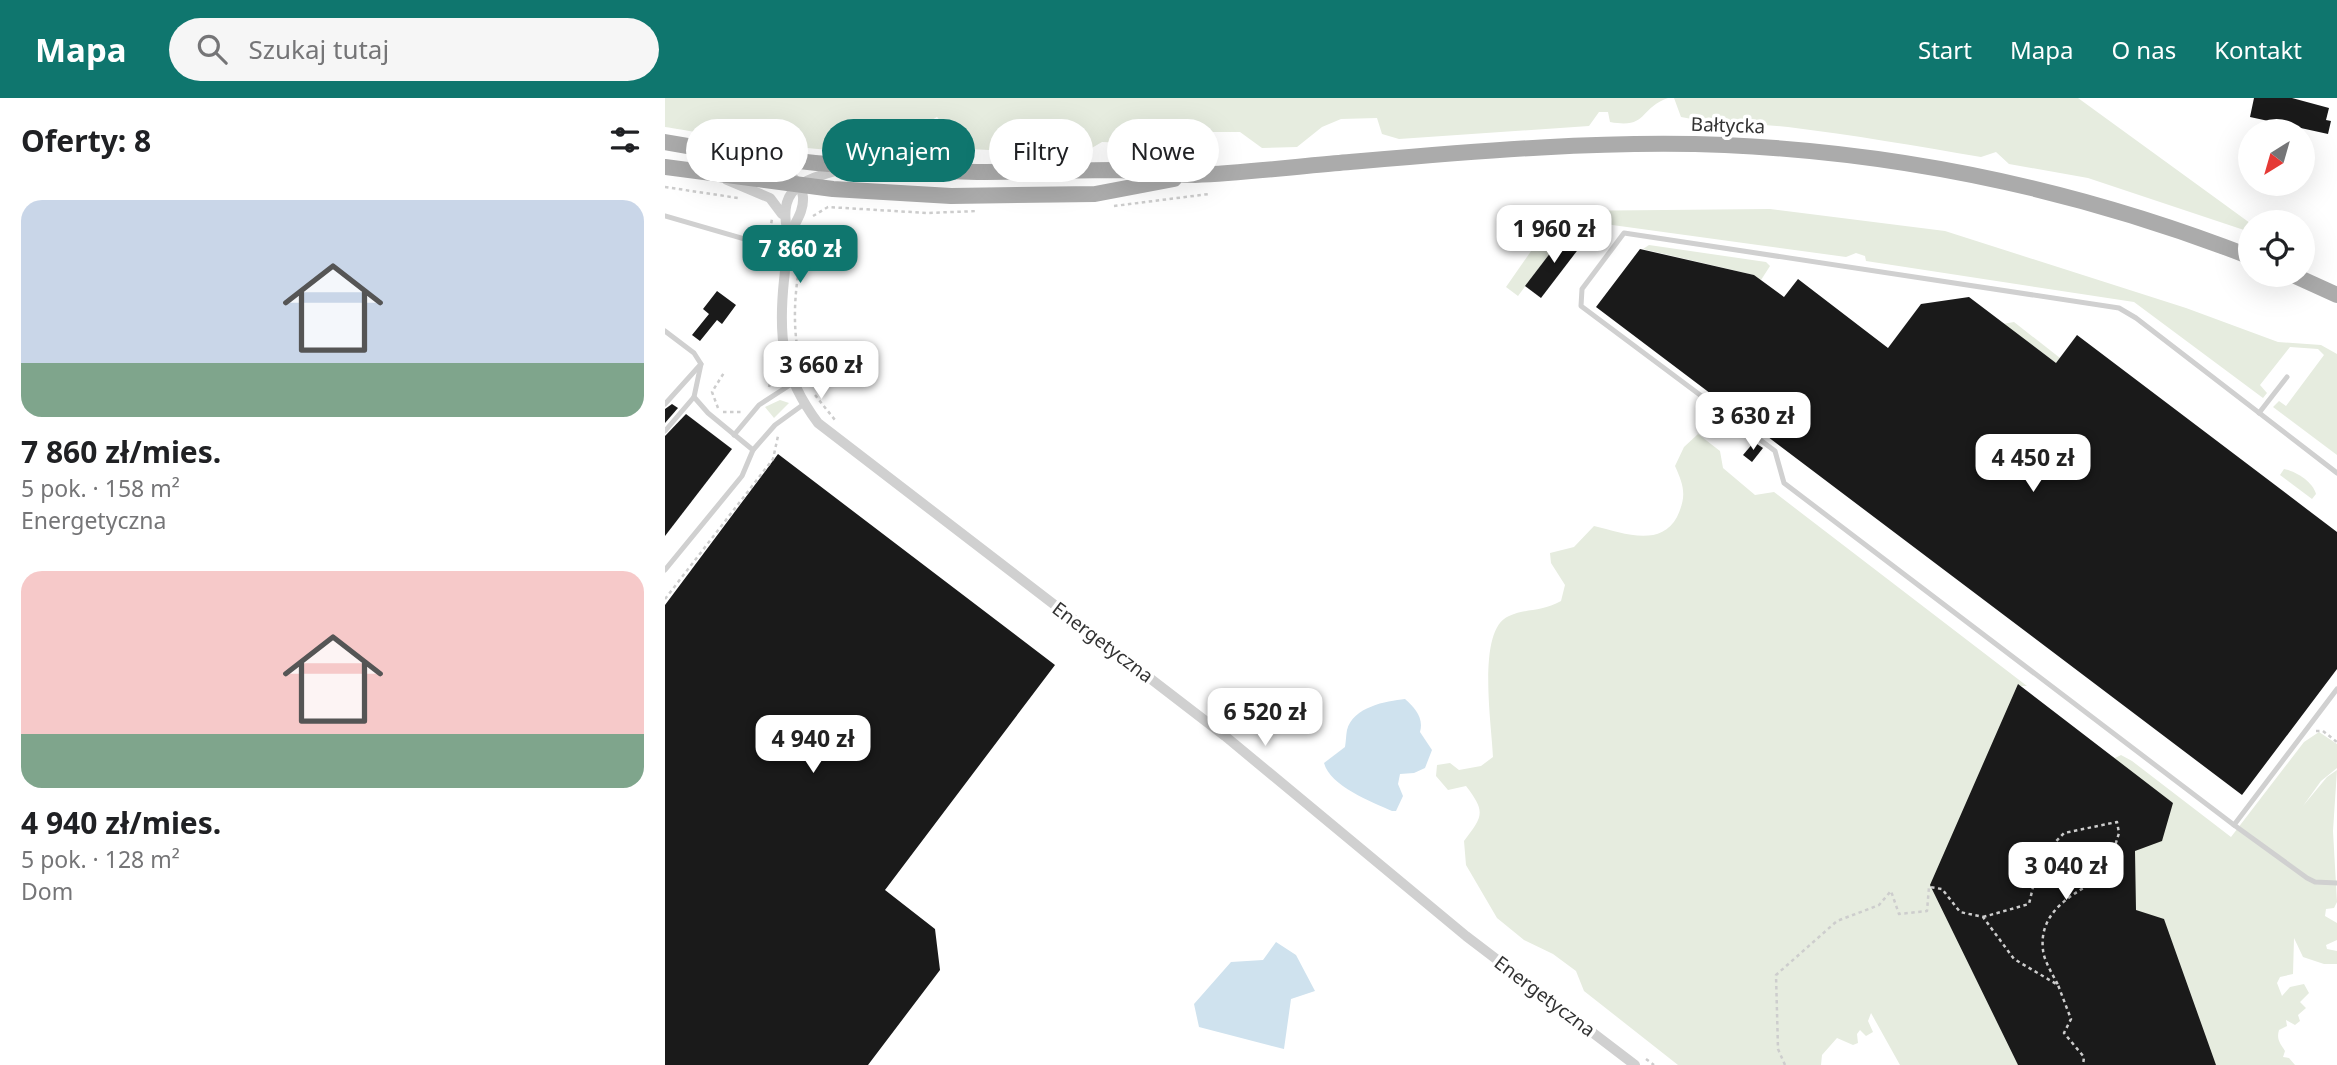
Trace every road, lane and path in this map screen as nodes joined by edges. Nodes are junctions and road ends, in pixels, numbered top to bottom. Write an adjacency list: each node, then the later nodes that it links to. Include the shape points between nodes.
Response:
1 (665, 142): 2 (main road, Bałtycka)
2 (686, 145)
3 (665, 167): 4 (main road, Bałtycka)
4 (686, 170)
5 (1107, 170): 6 (main road, Bałtycka)
6 (975, 171)
7 (1219, 173): 22 (main road, Bałtycka, via 1545,147 1666,144 1777,148 1891,160 2027,186 2118,210)
8 (822, 175): 13 (street)
9 (732, 182): 16 (street, via 770,198)
10 (769, 182): 13 (main road, Bałtycka)
11 (796, 182): 13 (street)
12 (1161, 182): 13 (main road, Bałtycka, via 1119,192 1047,196 928,195)
13 (800, 186): 16 (street, via 788,196); 17 (street)
14 (665, 187): 15 (path)
15 (748, 200)
16 (782, 214): 19 (street); 20 (path, via 771,214 770,230 765,235 753,234)
17 (801, 215): 19 (street); 28 (path, via 813,216 801,253 796,294 795,332)
18 (665, 216): 20 (lane)
19 (789, 237): 21 (street, Energetyczna)
20 (750, 242): 21 (lane); 23 (path, via 748,250 771,259)
21 (787, 251): 32 (street, Energetyczna, via 781,331)
22 (2238, 252)
23 (776, 268)
24 (2315, 285): 25 (main road)
25 (2337, 295)
26 (665, 331): 29 (lane)
27 (775, 362): 33 (path, via 776,374)
28 (801, 363)
29 (701, 364): 35 (lane); 36 (lane)
30 (725, 371): 38 (path, via 712,392 713,401 724,413)
31 (2287, 377): 39 (lane)
32 (793, 383): 37 (street, Energetyczna); 42 (lane, via 759,405)
33 (765, 392)
34 (814, 393): 40 (path)
35 (694, 397): 41 (lane); 42 (lane)
36 (665, 404)
37 (804, 404): 43 (lane, via 775,425); 55 (street, Energetyczna, via 838,441 1225,736 1466,936)
38 (742, 412)
39 (2259, 413): 44 (lane); 49 (lane, via 2119,309 1624,233 1582,289 1581,306 1775,451 1784,483)
40 (837, 422)
41 (665, 431)
42 (734, 435): 43 (lane)
43 (753, 450): 45 (lane, via 742,476)
44 (2337, 473)
45 (665, 570)
46 (2337, 689): 47 (lane)
47 (2300, 738): 48 (path, via 2306,742 2314,732 2323,731); 49 (lane)
48 (2337, 742)
49 (2234, 825): 52 (lane, via 2307,878)
50 (2037, 860): 51 (path, via 2064,833 2117,822 2119,833)
51 (2110, 863): 53 (path, via 2060,869 2051,883 2033,887 2029,904); 54 (path, via 2106,875 2060,902 2046,927 2043,950)
52 (2337, 883)
53 (1983, 917): 54 (path, via 2014,959); 57 (path, via 1960,912 1943,889 1929,887 1927,911 1899,914 1891,891 1879,905 1837,921 1776,975 1778,1049)
54 (2058, 985): 58 (path, via 2071,1020 2064,1033 2084,1057)
55 (1639, 1061): 56 (path)
56 (1654, 1065)
57 (1784, 1065)
58 (2083, 1065)

